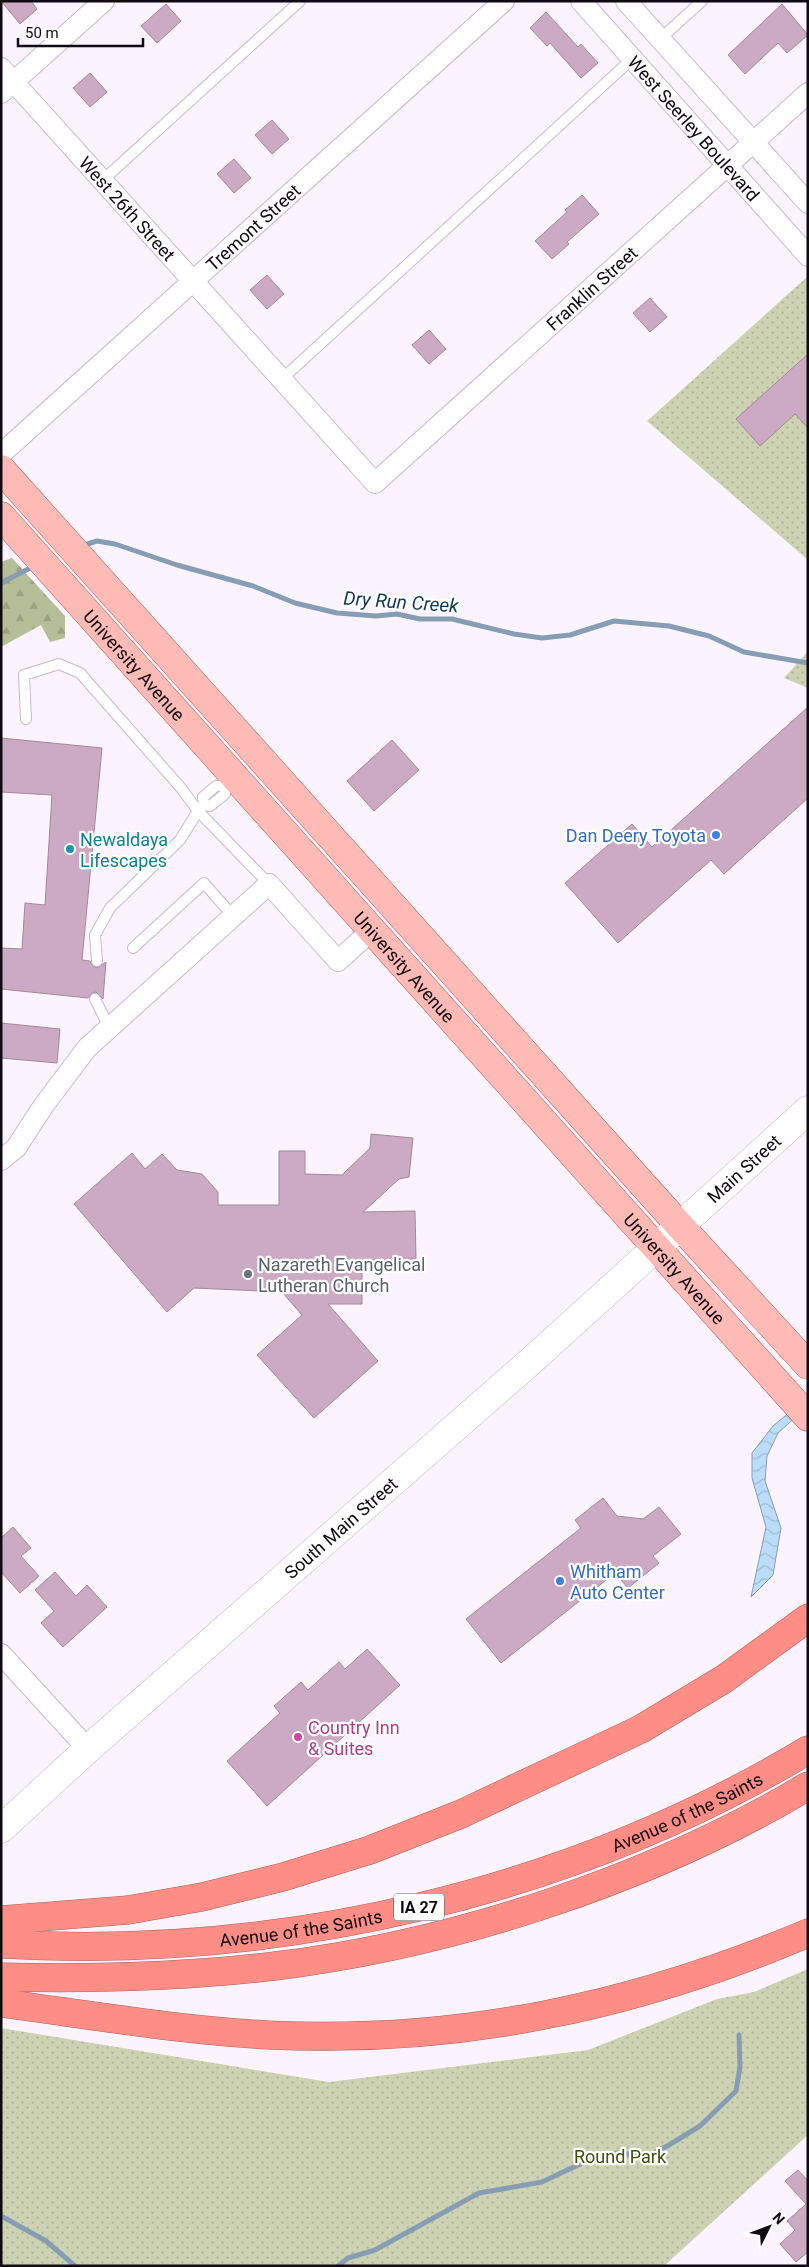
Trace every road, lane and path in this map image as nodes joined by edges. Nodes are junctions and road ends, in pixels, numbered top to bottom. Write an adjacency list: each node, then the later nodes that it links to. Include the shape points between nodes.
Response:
1 (104, 1): 9 (street)
2 (300, 1): 13 (lane)
3 (504, 1): 16 (street, Tremont Street)
4 (581, 1): 8 (street, West Seerley Boulevard)
5 (626, 1): 7 (street, West Seerley Boulevard)
6 (702, 1): 7 (lane)
7 (660, 39): 11 (street, West Seerley Boulevard)
8 (632, 59): 12 (street, West Seerley Boulevard); 17 (lane)
9 (5, 81): 13 (street, West 26th Street)
10 (808, 93): 11 (street, Franklin Street)
11 (753, 142): 12 (street, Franklin Street); 14 (street, West Seerley Boulevard)
12 (727, 166): 15 (street, West Seerley Boulevard); 20 (street, Franklin Street)
13 (103, 180): 16 (street, West 26th Street)
14 (808, 203)
15 (808, 256)
16 (194, 281): 17 (street, West 26th Street); 18 (street, Tremont Street)
17 (282, 379): 20 (street, West 26th Street)
18 (1, 454)
19 (1, 469): 34 (main road, University Avenue)
20 (375, 483)
21 (10, 525): 23 (main road, University Avenue)
22 (26, 719): 24 (lane, via 24,675 60,664 80,673)
23 (230, 781): 24 (lane, via 216,786 203,797); 27 (main road, University Avenue)
24 (200, 808): 25 (lane); 29 (lane, via 180,840 110,908 95,935)
25 (269, 884): 26 (street); 27 (street, via 338,961)
26 (233, 916): 28 (lane, via 204,883); 31 (street)
27 (372, 930): 35 (main road, University Avenue)
28 (134, 948)
29 (96, 961)
30 (95, 999): 31 (lane)
31 (109, 1027): 33 (street, via 87,1048 16,1148)
32 (808, 1110): 34 (street, Main Street)
33 (1, 1160)
34 (680, 1226): 35 (street, South Main Street); 36 (main road, University Avenue)
35 (656, 1248): 37 (main road, University Avenue); 40 (street, South Main Street, via 323,1546)
36 (808, 1365)
37 (808, 1417)
38 (808, 1618): 44 (highway, via 724,1679 641,1729 460,1814 370,1850 283,1877 202,1897 128,1910)
39 (1, 1654): 40 (street)
40 (88, 1750): 43 (street, South Main Street)
41 (808, 1750): 46 (highway, Avenue of the Saints / IA 27, via 707,1804 611,1846 516,1880 407,1910 352,1922 206,1942 95,1947)
42 (808, 1786): 47 (highway, Avenue of the Saints / IA 27, via 724,1830 633,1871 537,1906 410,1942 276,1966 208,1972 99,1977)
43 (1, 1828)
44 (1, 1920)
45 (808, 1933): 48 (highway, via 716,1970 629,1997 506,2024 440,2031 268,2035)
46 (1, 1944)
47 (1, 1976)
48 (1, 2003)

